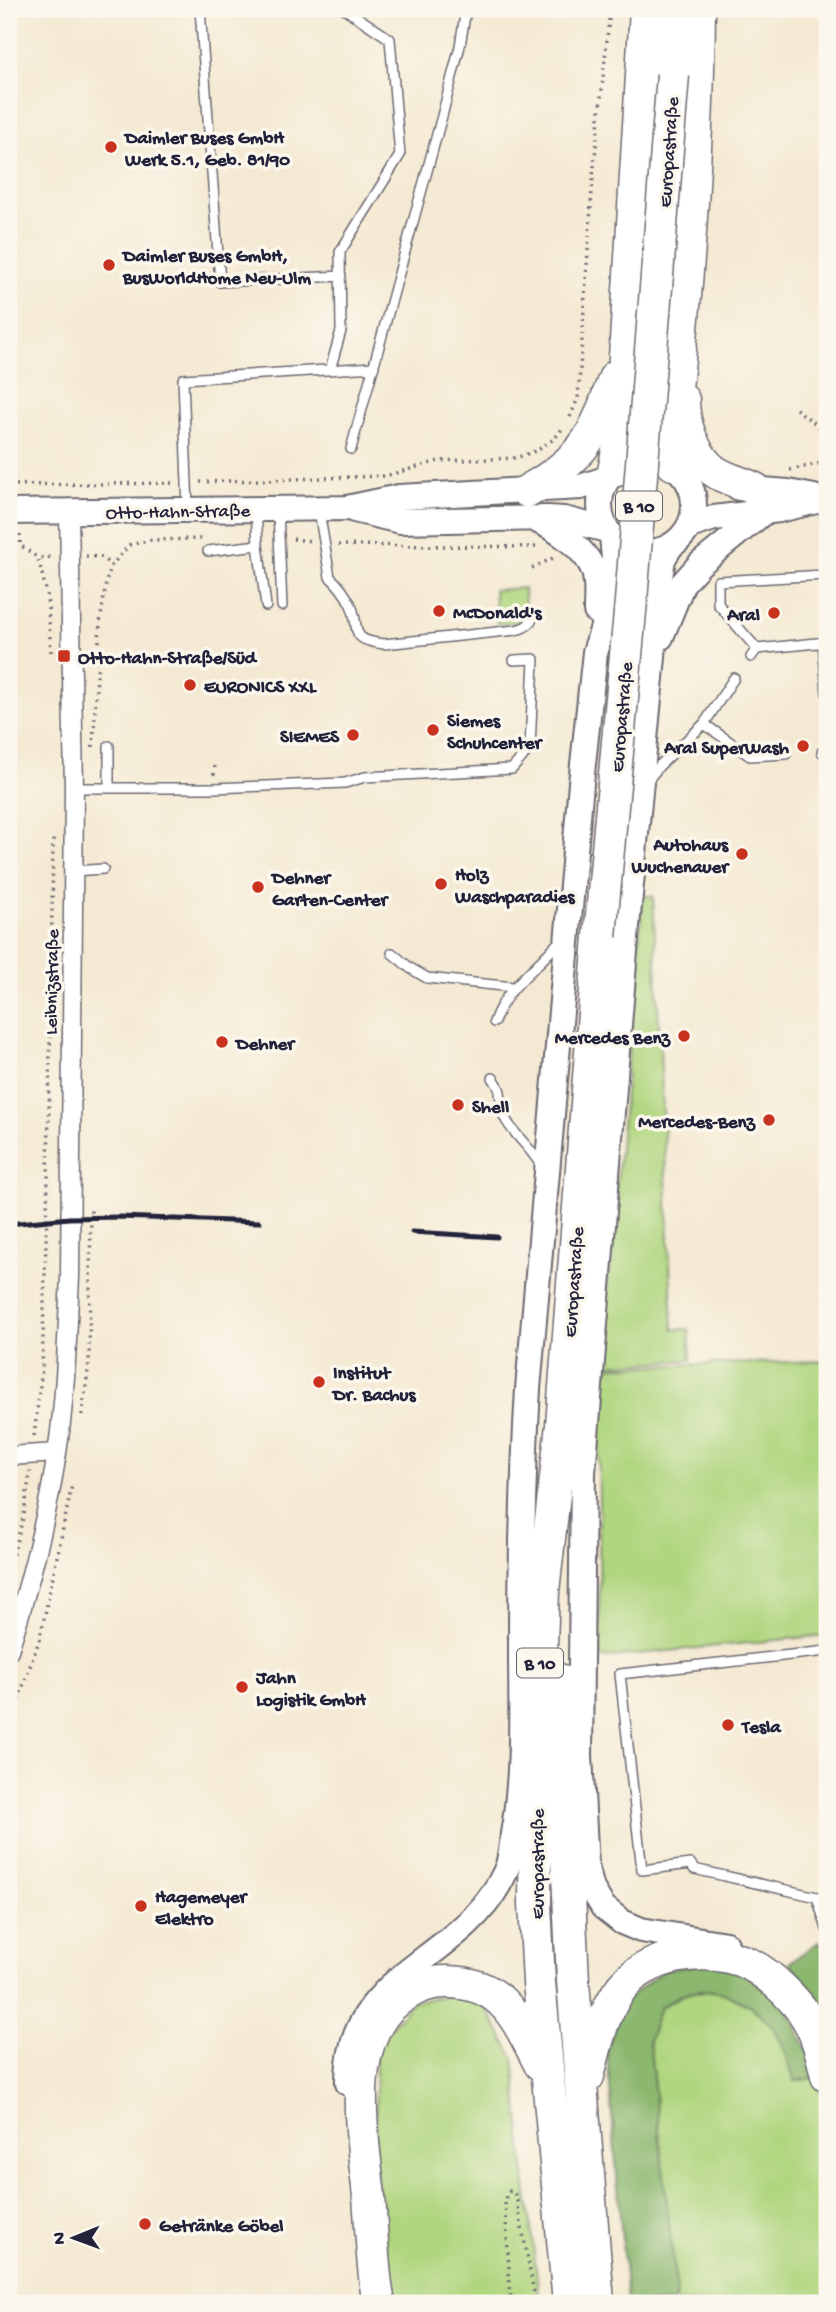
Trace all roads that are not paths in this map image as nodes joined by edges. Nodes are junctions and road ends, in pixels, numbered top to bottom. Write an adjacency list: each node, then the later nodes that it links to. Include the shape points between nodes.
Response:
1 (200, 9): 7 (lane, via 220,282)
2 (345, 9): 7 (lane, via 390,39 400,155 341,251)
3 (466, 9): 10 (lane)
4 (646, 9): 9 (highway)
5 (675, 9): 57 (highway, Europastraße / B 10, bridge)
6 (699, 9): 8 (highway, via 697,150)
7 (341, 276): 11 (lane, via 341,331)
8 (681, 346): 14 (highway, via 670,454); 16 (highway, via 683,418 691,438 714,471)
9 (625, 353): 13 (highway, via 620,440); 17 (highway, via 592,434)
10 (374, 367): 11 (lane); 12 (lane)
11 (330, 370): 20 (lane, via 183,379)
12 (351, 449)
13 (611, 474): 14 (street, via 628,461 654,457); 17 (street, Otto-Hahn-Straße); 24 (street, via 600,502)
14 (681, 474): 16 (street); 23 (street, via 695,500)
15 (826, 499): 16 (street, via 788,492); 28 (lane)
16 (760, 500): 23 (street); 36 (street, via 682,583)
17 (529, 505): 19 (street, Otto-Hahn-Straße, via 399,497 347,509); 24 (street, Otto-Hahn-Straße); 35 (street, via 587,558 594,572)
18 (267, 509): 19 (street, Otto-Hahn-Straße); 20 (street, Otto-Hahn-Straße); 25 (lane); 30 (lane, via 279,537)
19 (318, 509): 31 (lane, via 330,578 352,607 355,628 368,642 516,630 525,628)
20 (188, 510): 22 (street, Otto-Hahn-Straße)
21 (9, 512): 22 (street, Otto-Hahn-Straße)
22 (69, 512): 46 (street, Leibnizstraße)
23 (690, 526): 26 (street)
24 (610, 533): 26 (street, via 639,551); 35 (street, Europastraße / B 10, via 614,559 611,602)
25 (258, 545): 27 (lane); 29 (lane)
26 (671, 546): 36 (street, Europastraße, via 660,571)
27 (208, 551)
28 (825, 575): 32 (lane); 34 (lane, via 718,581 718,604)
29 (266, 606)
30 (282, 606)
31 (533, 616)
32 (827, 626)
33 (825, 642): 34 (lane); 40 (lane)
34 (757, 649): 37 (lane)
35 (595, 652): 51 (street, Europastraße / B 10)
36 (653, 657): 48 (street, Europastraße)
37 (751, 657)
38 (514, 660): 45 (lane, via 534,659 530,748 512,769 365,777)
39 (734, 678): 41 (lane)
40 (827, 692)
41 (704, 724): 43 (lane, via 750,755); 48 (lane, via 660,765)
42 (109, 746): 47 (lane)
43 (786, 754)
44 (344, 771): 45 (lane)
45 (345, 783): 47 (lane)
46 (74, 788): 47 (lane); 50 (street, Leibnizstraße)
47 (109, 788)
48 (641, 790): 63 (street, Europastraße, via 583,1474)
49 (103, 869): 50 (lane)
50 (72, 871): 58 (street, Leibnizstraße, via 70,1277)
51 (567, 931): 53 (lane); 56 (street, Europastraße / B 10)
52 (392, 953): 53 (lane, via 427,978)
53 (513, 987): 54 (lane)
54 (494, 1022)
55 (494, 1078): 56 (lane, via 502,1093 505,1118)
56 (547, 1177): 62 (street, Europastraße / B 10, via 523,1479)
57 (562, 1425): 64 (highway, Europastraße / B 10, via 543,1591); 66 (highway, Europastraße / B 10, via 559,1707)
58 (57, 1453): 59 (street); 60 (street, Leibnizstraße)
59 (9, 1456)
60 (9, 1650)
61 (827, 1651): 65 (lane, via 620,1674 642,1870 691,1864 694,1869 817,1897)
62 (521, 1750): 64 (highway, B 10); 71 (street, Europastraße, via 518,1809 508,1867 491,1899 469,1924 377,1998 351,2046 349,2135)
63 (580, 1756): 66 (highway); 67 (street, Europastraße, via 586,1866 603,1907 641,1930 731,1944 758,1953 800,1989 822,2017)
64 (535, 1903): 69 (highway, Europastraße / B 10)
65 (827, 1928)
66 (571, 1930): 70 (highway, Europastraße / B 10)
67 (827, 2032)
68 (827, 2076): 70 (highway, via 811,2024 772,1980 752,1965 727,1957 705,1953 673,1956 624,1985 609,2007)
69 (548, 2079): 72 (highway, via 516,2017 481,1986 437,1982 414,1988 388,2008 365,2050 362,2076); 73 (highway, Europastraße / B 10)
70 (581, 2105): 74 (highway, Europastraße / B 10)
71 (364, 2303)
72 (379, 2303)
73 (569, 2303)
74 (598, 2303)

